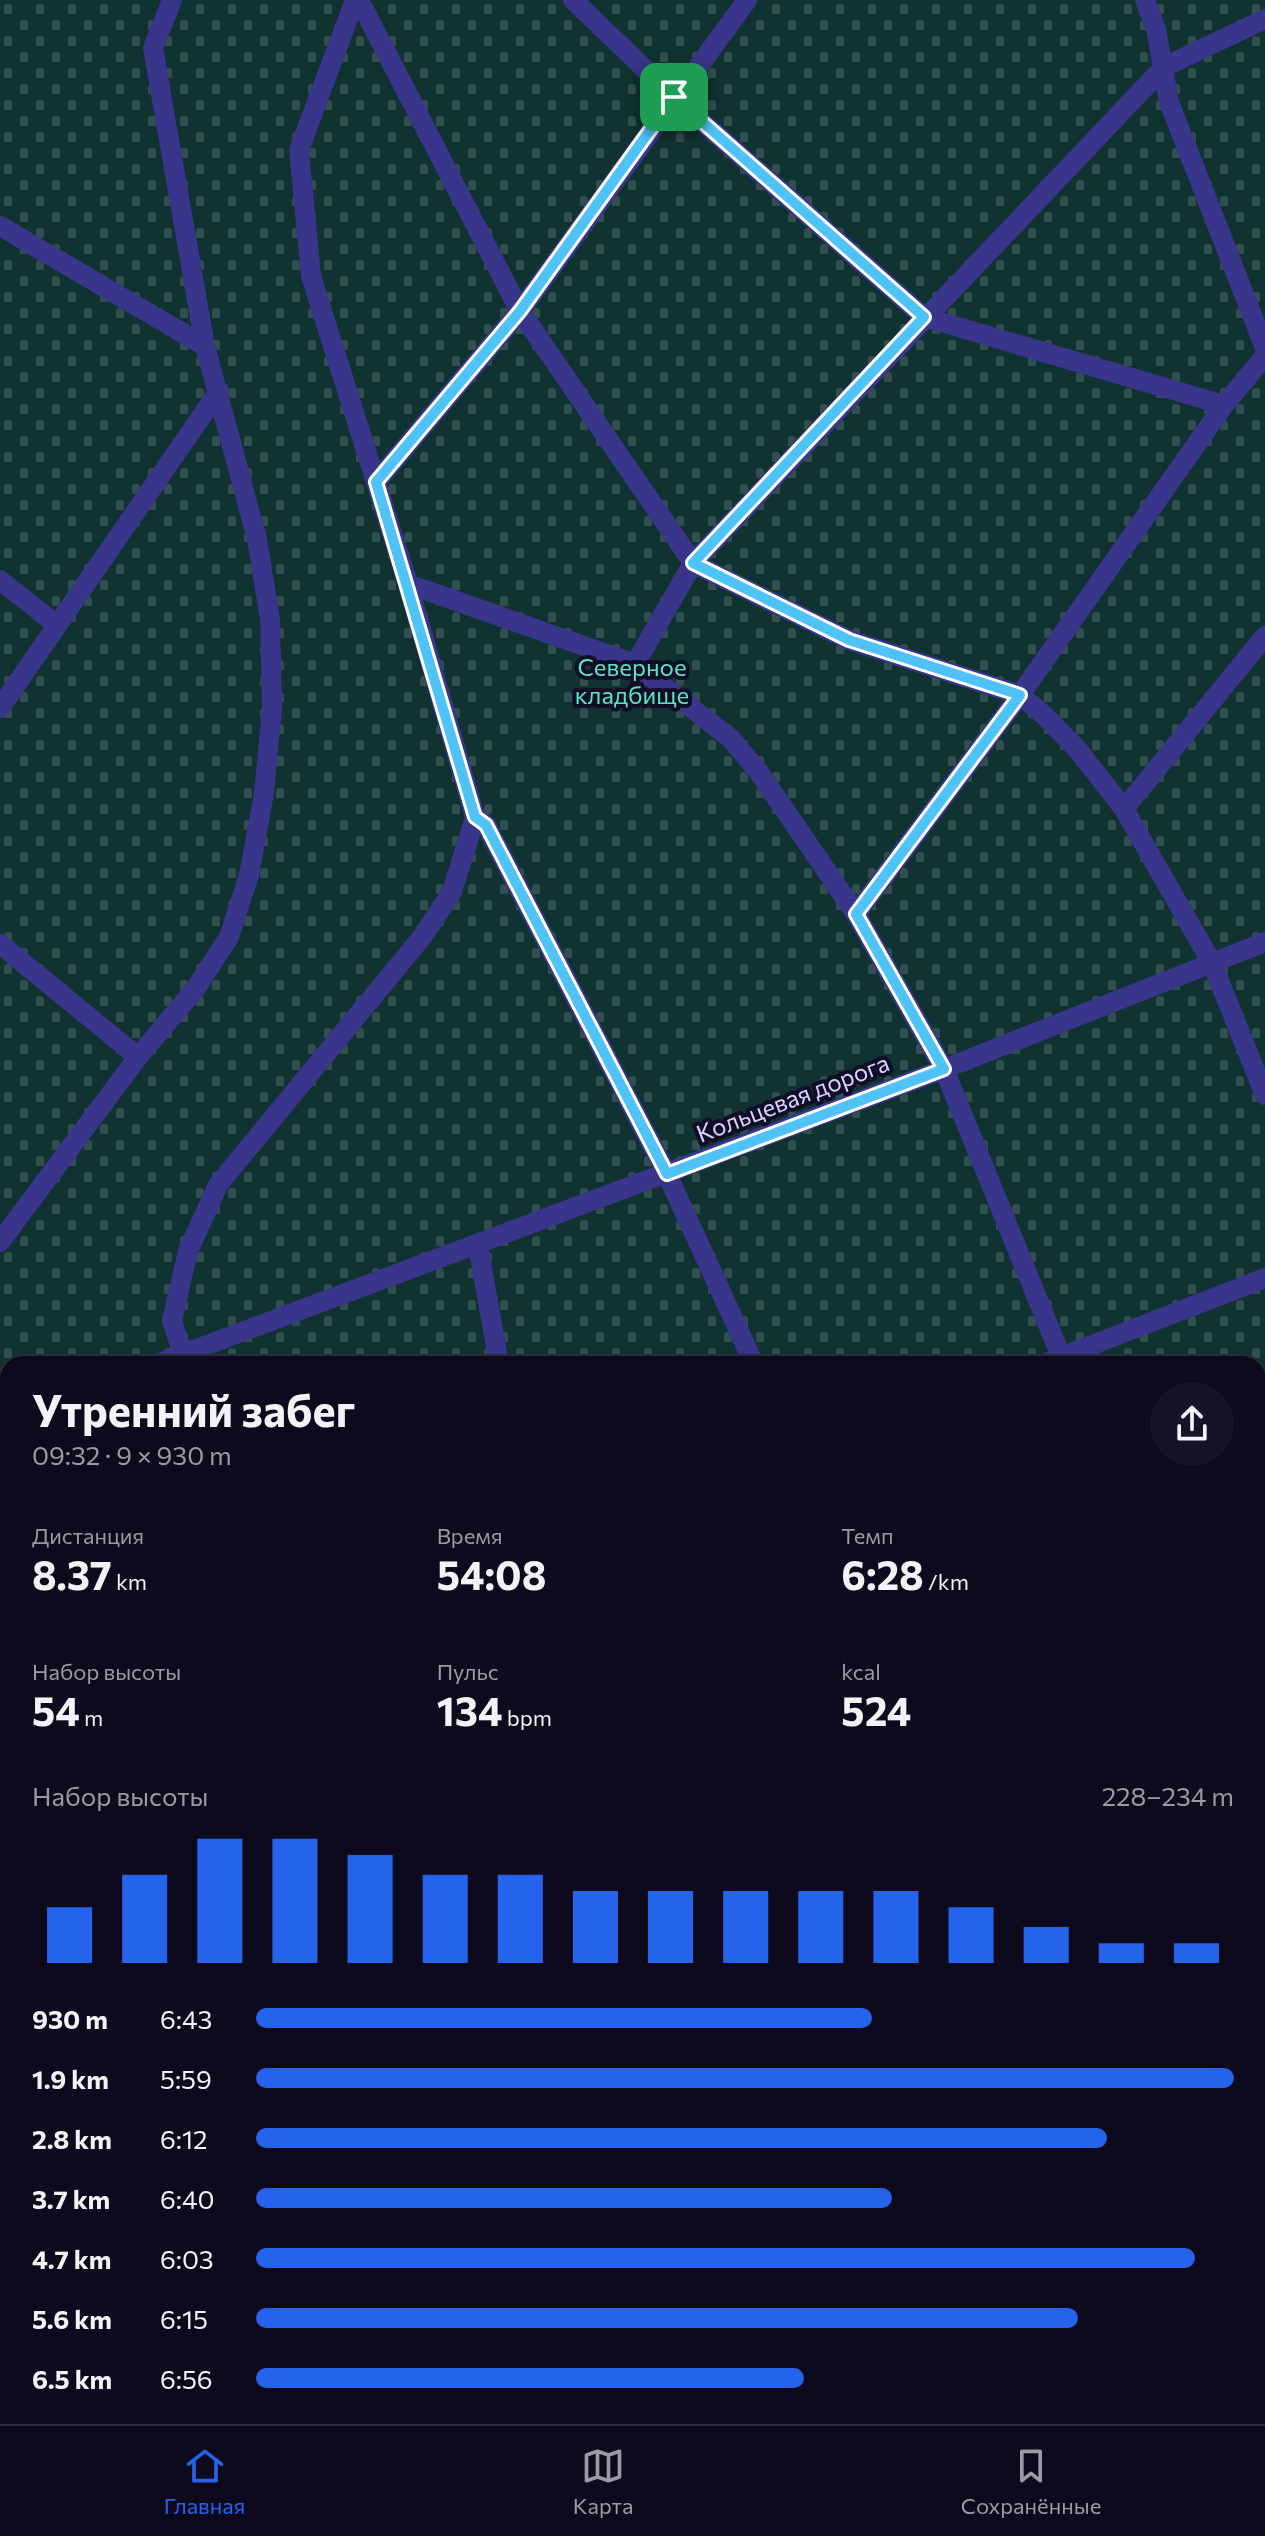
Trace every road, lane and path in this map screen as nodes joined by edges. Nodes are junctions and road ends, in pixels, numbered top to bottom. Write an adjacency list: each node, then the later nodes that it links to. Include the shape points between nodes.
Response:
1 (172, 0): 12 (lane, via 153,48)
2 (357, 0): 10 (lane); 17 (lane, via 299,150 311,276)
3 (573, 0): 8 (lane)
4 (747, 0): 8 (lane)
5 (1145, 0): 7 (lane)
6 (1265, 19): 7 (lane)
7 (1164, 67): 11 (lane); 13 (lane, via 1169,102)
8 (674, 97): 10 (lane); 11 (lane)
9 (0, 226): 12 (lane)
10 (520, 311): 17 (lane); 18 (lane)
11 (924, 317): 16 (lane); 18 (lane)
12 (205, 346): 15 (lane)
13 (1265, 348)
14 (1265, 356): 16 (lane)
15 (219, 391): 21 (lane); 32 (lane, via 257,539 270,619 272,709 264,793 249,875 229,937 196,988)
16 (1224, 405): 24 (lane)
17 (376, 482): 20 (lane)
18 (693, 563): 23 (lane); 24 (lane, via 849,640)
19 (0, 580): 21 (lane)
20 (408, 584): 23 (lane); 27 (lane)
21 (57, 625): 25 (lane)
22 (1265, 636): 26 (lane)
23 (635, 664): 28 (lane, via 730,738)
24 (1020, 695): 26 (lane, via 1078,750); 28 (lane)
25 (0, 708)
26 (1124, 809): 31 (lane)
27 (475, 817): 35 (lane, via 486,825); 39 (lane, via 452,892 422,937 218,1185 188,1251 172,1321)
28 (856, 914): 33 (lane)
29 (1265, 942): 31 (lane, Кольцевая дорога)
30 (0, 944): 32 (lane)
31 (1212, 963): 33 (lane, Кольцевая дорога); 34 (lane)
32 (138, 1057): 36 (lane)
33 (944, 1069): 35 (lane, Кольцевая дорога); 43 (lane)
34 (1265, 1095)
35 (667, 1174): 37 (lane, Кольцевая дорога); 42 (lane)
36 (0, 1242)
37 (478, 1245): 40 (lane, Кольцевая дорога); 41 (lane)
38 (1265, 1278): 44 (lane)
39 (184, 1356)
40 (190, 1356)
41 (498, 1356)
42 (750, 1356)
43 (1054, 1356)
44 (1071, 1356)

